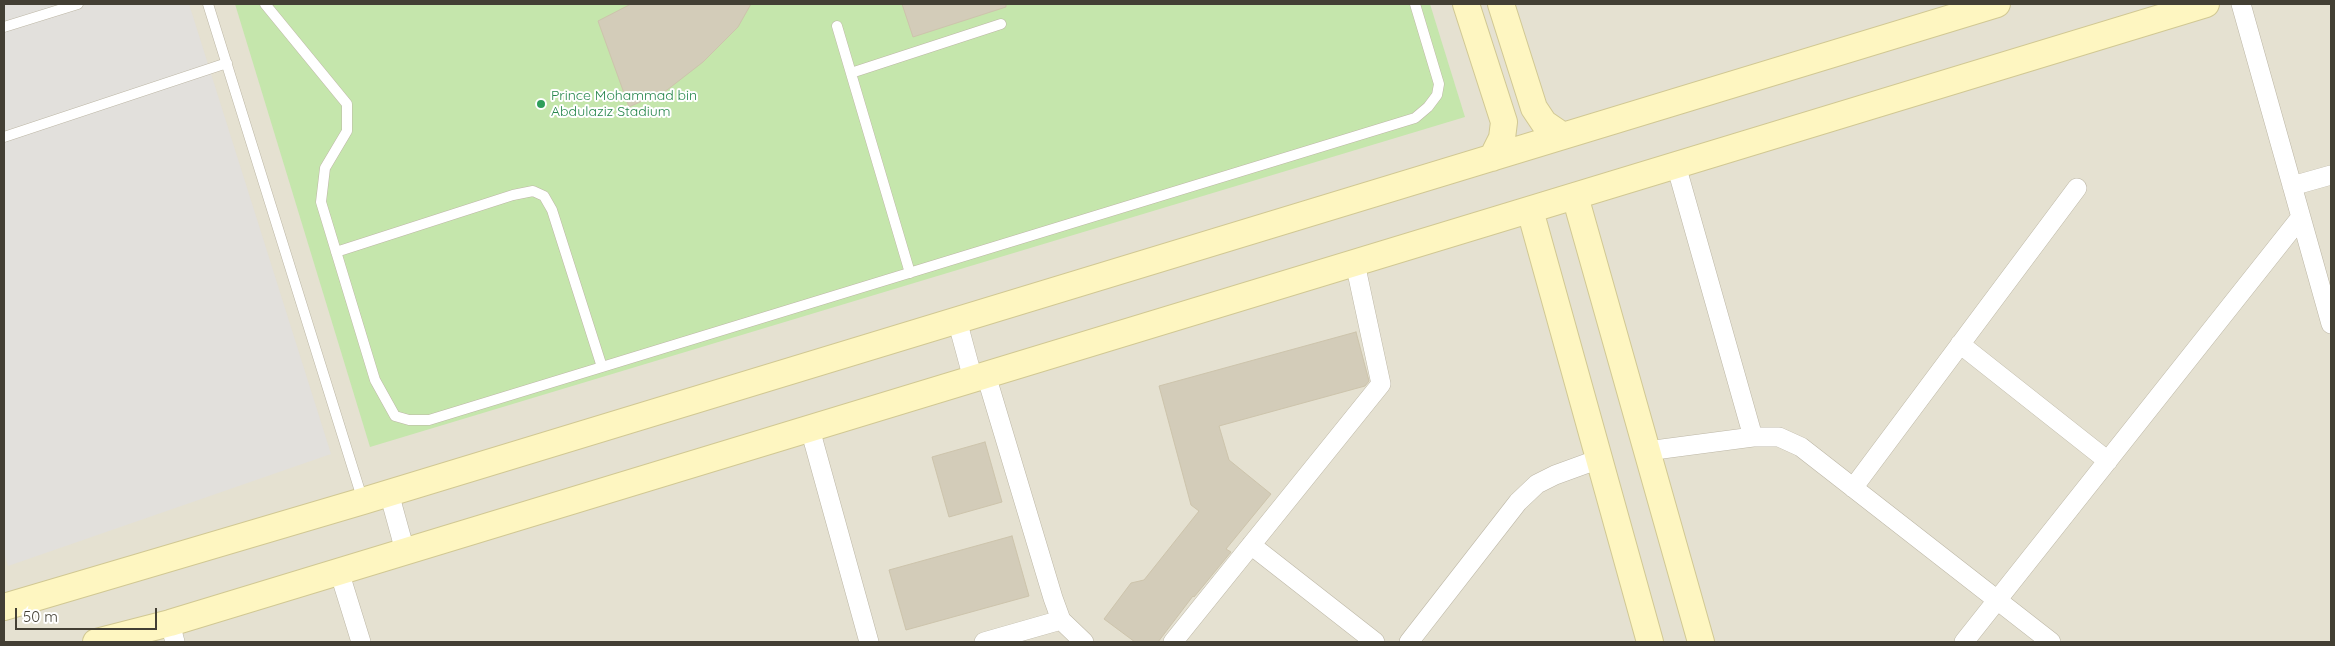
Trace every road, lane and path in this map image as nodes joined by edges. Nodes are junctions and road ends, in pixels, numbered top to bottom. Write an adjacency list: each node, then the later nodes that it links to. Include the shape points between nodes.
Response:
1 (78, 4): 12 (lane)
2 (208, 4): 13 (lane)
3 (265, 4): 25 (lane, via 347,104 347,131 325,168 322,182 321,202)
4 (1415, 4): 27 (lane, via 1439,84 1437,95 1415,118)
5 (1466, 4): 17 (street, via 1504,122 1502,138)
6 (1501, 4): 15 (street, via 1534,108 1544,123)
7 (1997, 4): 15 (street)
8 (2206, 4): 18 (street)
9 (2241, 4): 20 (street)
10 (1001, 24): 14 (lane)
11 (837, 26): 14 (lane)
12 (4, 27)
13 (227, 63): 16 (lane); 40 (lane)
14 (851, 73): 27 (lane)
15 (1563, 136): 17 (street)
16 (4, 137)
17 (1492, 158): 28 (street)
18 (1676, 165): 22 (street); 34 (street)
19 (2331, 175): 20 (street)
20 (2292, 186): 24 (street)
21 (2077, 188): 30 (street)
22 (1575, 196): 23 (street); 35 (street)
23 (1530, 210): 26 (street); 36 (street)
24 (2301, 217): 29 (street); 37 (street)
25 (336, 252): 31 (lane, via 375,380 395,416 429,420); 31 (lane, via 534,191 544,196 552,210)
26 (1355, 263): 32 (street); 41 (street, via 1381,384)
27 (910, 273): 31 (lane)
28 (957, 320): 32 (street); 39 (street)
29 (2331, 324)
30 (1960, 344): 37 (street); 38 (street)
31 (602, 367)
32 (980, 377): 33 (street); 46 (street)
33 (810, 429): 42 (street); 50 (street)
34 (1753, 437): 35 (street); 38 (street, via 1779,438 1801,447)
35 (1647, 451): 57 (street)
36 (1599, 459): 55 (street, via 1537,484 1518,502); 56 (street)
37 (2108, 460): 44 (street)
38 (1853, 488): 44 (street)
39 (389, 493): 40 (street); 42 (street)
40 (363, 501): 45 (street)
41 (1251, 545): 53 (street); 54 (street)
42 (405, 551): 43 (street)
43 (339, 571): 47 (street); 49 (street)
44 (1997, 600): 58 (street); 59 (street)
45 (4, 607)
46 (1061, 620): 51 (street); 52 (street)
47 (172, 632): 48 (street)
48 (96, 642)
49 (360, 642)
50 (869, 642)
51 (984, 642)
52 (1084, 642)
53 (1172, 642)
54 (1374, 642)
55 (1409, 642)
56 (1650, 642)
57 (1701, 642)
58 (1964, 642)
59 (2051, 642)

